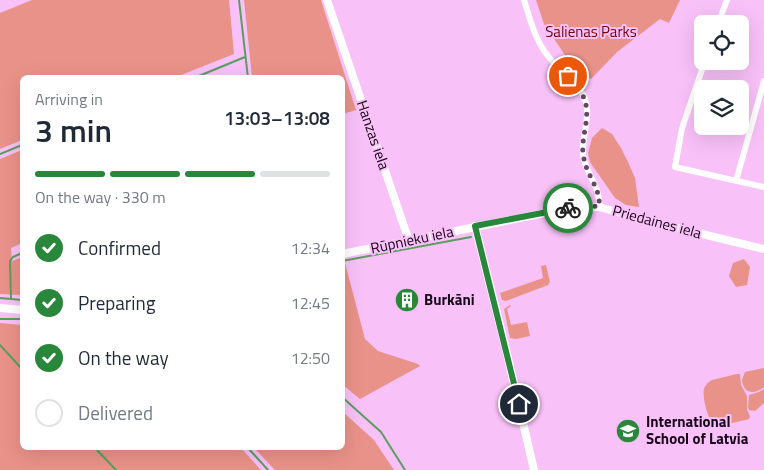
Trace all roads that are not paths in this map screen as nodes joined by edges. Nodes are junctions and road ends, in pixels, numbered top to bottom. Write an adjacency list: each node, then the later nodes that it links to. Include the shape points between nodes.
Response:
1 (327, 0): 11 (street, Hanzas iela)
2 (524, 0): 9 (street, Priedaines iela, via 543,50 576,84 585,100 587,116 582,152 599,196)
3 (727, 0): 4 (street)
4 (721, 15)
5 (703, 70): 7 (street, via 682,128 675,167)
6 (764, 81): 7 (street)
7 (736, 181): 8 (street)
8 (764, 187)
9 (599, 206): 10 (street, Rūpnieku iela, via 575,207); 12 (street, Priedaines iela)
10 (475, 226): 11 (street, Rūpnieku iela); 16 (street)
11 (409, 241): 13 (street, Rūpnieku iela)
12 (764, 249)
13 (345, 253)
14 (0, 308): 15 (street)
15 (20, 310)
16 (534, 470)

